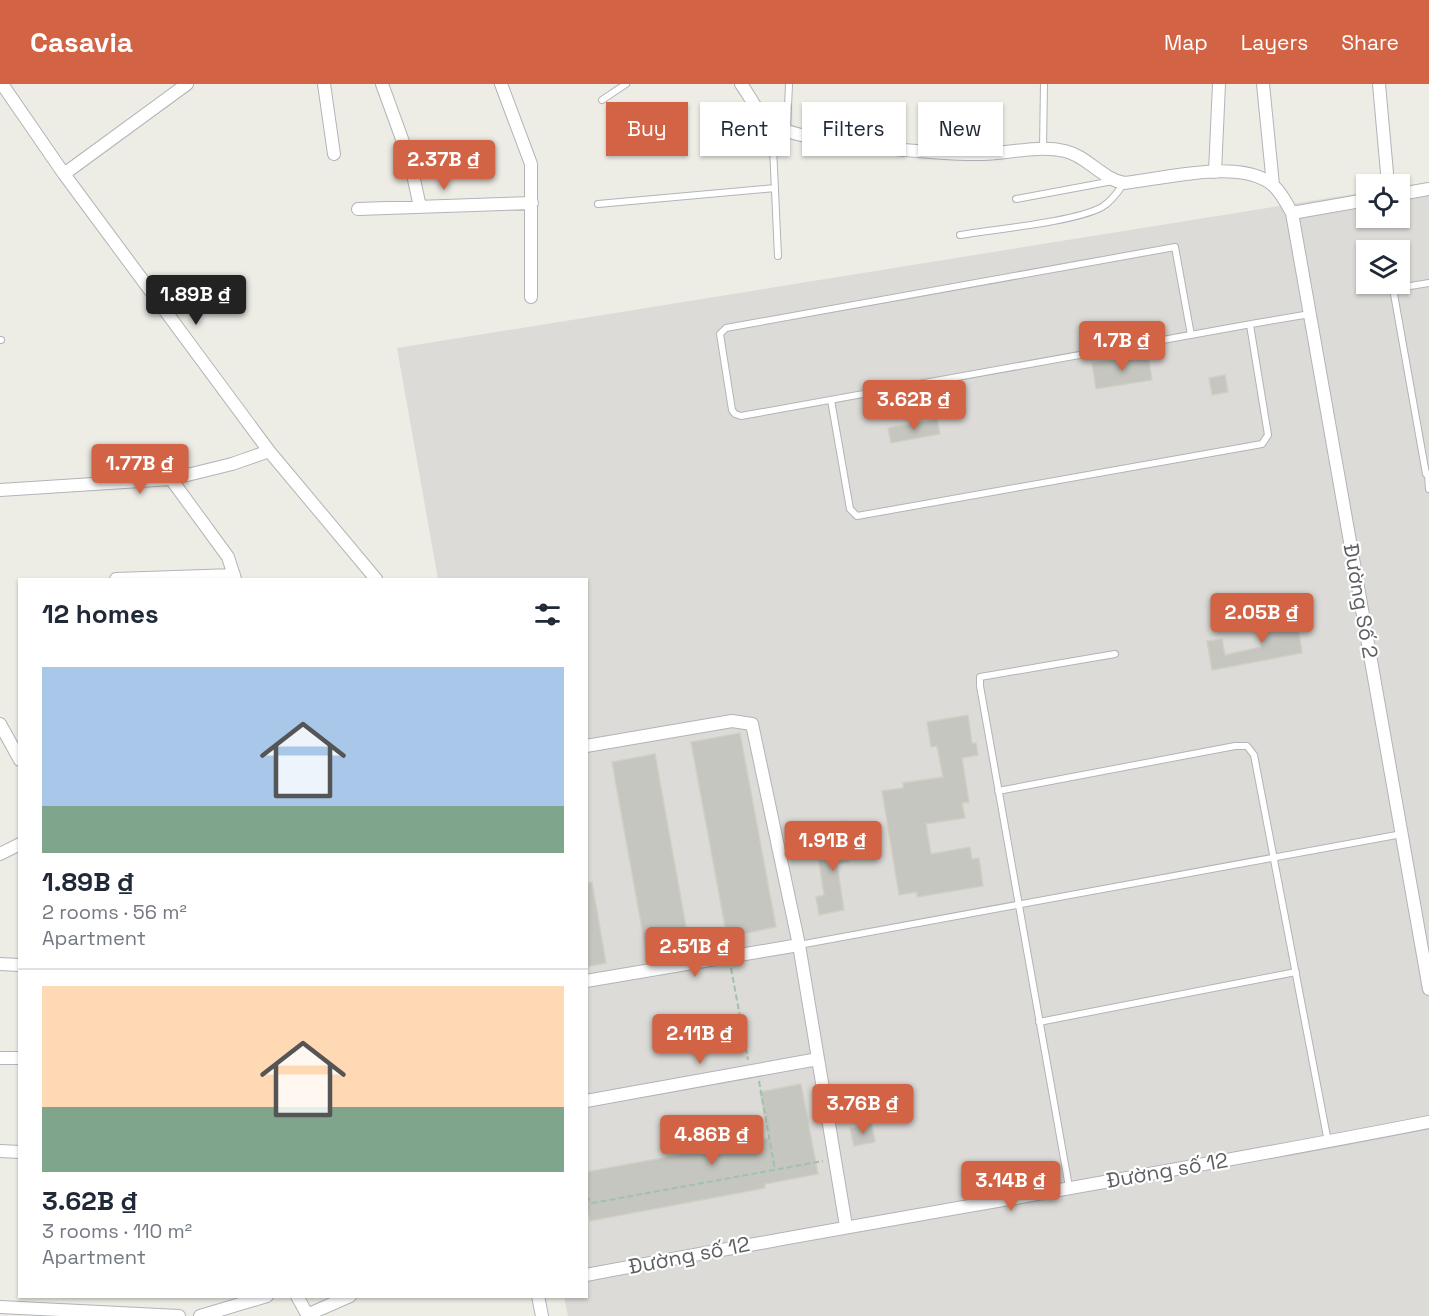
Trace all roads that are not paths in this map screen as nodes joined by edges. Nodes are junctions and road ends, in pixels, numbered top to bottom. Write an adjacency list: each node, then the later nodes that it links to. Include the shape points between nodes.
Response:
1 (2, 84): 21 (street)
2 (187, 84): 21 (street)
3 (324, 84): 18 (street)
4 (382, 84): 32 (street, via 410,160)
5 (501, 84): 30 (street, via 531,164)
6 (626, 84): 13 (lane)
7 (741, 84): 14 (street)
8 (789, 84): 15 (lane)
9 (1044, 84): 17 (lane)
10 (1219, 84): 20 (street)
11 (1263, 84): 24 (street)
12 (1379, 84): 22 (street)
13 (602, 100)
14 (753, 102)
15 (788, 102)
16 (790, 130): 17 (street, via 917,151 982,154)
17 (1043, 149): 23 (street, via 1074,155)
18 (334, 154)
19 (774, 156): 25 (lane)
20 (1215, 172): 23 (street); 24 (street, via 1256,177)
21 (64, 174): 43 (street)
22 (1387, 174)
23 (1119, 182): 28 (lane); 35 (lane, via 1108,203 1100,208)
24 (1273, 185): 34 (street)
25 (775, 188): 31 (lane); 36 (lane)
26 (1429, 189): 27 (street)
27 (1410, 192)
28 (1016, 199)
29 (1356, 202): 34 (street)
30 (532, 203): 32 (street); 38 (street)
31 (598, 204)
32 (420, 207): 33 (street)
33 (358, 209)
34 (1292, 213): 39 (street, Đường Số 2)
35 (960, 234)
36 (778, 256)
37 (1429, 283): 44 (lane, via 1398,288 1394,294)
38 (531, 297)
39 (1310, 314): 40 (lane); 57 (street, Đường Số 2)
40 (1250, 325): 41 (lane); 42 (lane, via 1267,439 1262,444 1203,455 857,516 850,509)
41 (1191, 335): 42 (lane); 42 (lane, via 1175,247 720,331 735,414)
42 (831, 400)
43 (269, 451): 45 (street); 50 (street)
44 (1428, 474): 46 (lane)
45 (171, 479): 47 (street); 48 (street, via 228,557)
46 (1429, 489)
47 (0, 490)
48 (235, 577): 49 (street)
49 (176, 578)
50 (375, 578)
51 (1115, 654): 56 (lane, via 980,677)
52 (0, 724): 53 (street)
53 (4, 742): 55 (street)
54 (588, 746): 62 (street, via 732,721 752,724)
55 (18, 758)
56 (998, 791): 60 (lane, via 1247,746 1254,755); 61 (lane)
57 (1402, 834): 60 (lane); 67 (street, Đường Số 2)
58 (18, 845): 59 (street)
59 (0, 854)
60 (1273, 858): 61 (lane); 65 (lane)
61 (1019, 906): 62 (lane); 68 (lane)
62 (799, 945): 66 (street); 71 (street)
63 (0, 964): 64 (street)
64 (18, 965)
65 (1296, 972): 68 (lane); 74 (lane)
66 (588, 981)
67 (1429, 989)
68 (1039, 1022): 77 (lane)
69 (0, 1058): 70 (street)
70 (18, 1058)
71 (818, 1059): 72 (street); 78 (street)
72 (588, 1101)
73 (1429, 1122): 74 (street, Đường số 12)
74 (1328, 1142): 77 (street, Đường số 12)
75 (0, 1151): 76 (street)
76 (18, 1152)
77 (1069, 1187): 78 (street, Đường số 12)
78 (846, 1226): 79 (street, Đường số 12)
79 (588, 1275)
80 (262, 1298): 85 (street)
81 (298, 1298): 87 (street)
82 (345, 1298): 87 (street)
83 (538, 1298): 90 (street)
84 (0, 1307): 86 (street)
85 (226, 1312): 89 (street)
86 (78, 1314): 88 (street)
87 (307, 1315)
88 (179, 1316)
89 (200, 1316)
90 (542, 1316)

